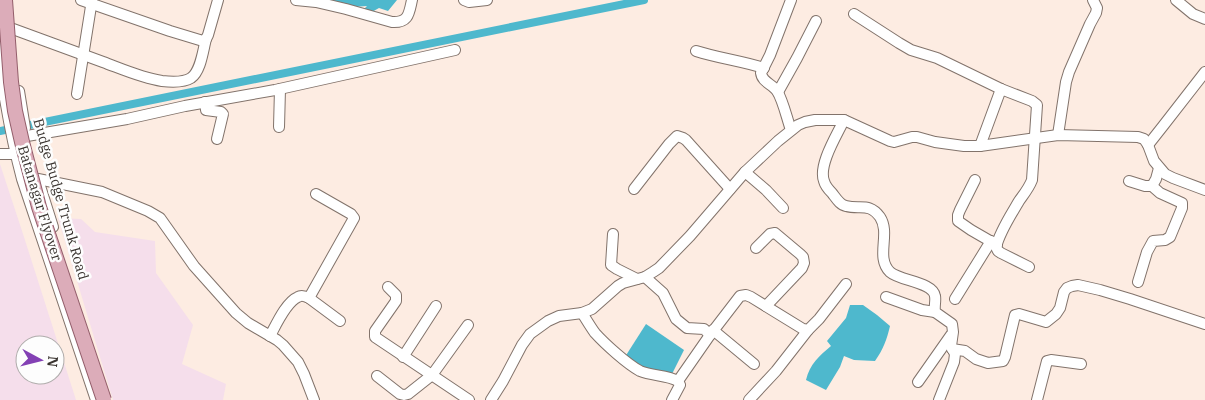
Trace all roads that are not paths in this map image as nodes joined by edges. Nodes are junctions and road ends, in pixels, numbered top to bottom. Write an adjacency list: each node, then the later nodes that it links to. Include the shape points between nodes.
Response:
1 (5, 0): 82 (main road, Batanagar Flyover, bridge, via 10,82 22,142 40,208)
2 (12, 0): 15 (street, Budge Budge Trunk Road)
3 (218, 0): 16 (street)
4 (296, 0): 5 (street, via 400,22 409,14)
5 (412, 0)
6 (464, 0): 7 (street)
7 (487, 0)
8 (791, 0): 21 (street)
9 (1176, 0): 13 (street)
10 (88, 1): 16 (street, via 192,38); 20 (street)
11 (1097, 1): 32 (street, via 1096,13 1066,82)
12 (854, 14): 24 (street, via 911,50 937,58)
13 (1205, 19)
14 (816, 21): 25 (street)
15 (13, 29): 20 (street); 31 (street, Budge Budge Trunk Road, via 16,76)
16 (206, 39): 20 (street, via 199,69 195,76 182,82 161,81)
17 (0, 41): 39 (street, Budge Budge Trunk Road, via 3,85)
18 (455, 50): 23 (street)
19 (696, 50): 21 (street)
20 (82, 55): 26 (street)
21 (764, 68): 25 (street, via 761,77)
22 (1205, 72): 35 (street)
23 (280, 89): 27 (street); 29 (street)
24 (1001, 89): 33 (street, via 1037,105); 36 (street)
25 (778, 92): 30 (street)
26 (77, 94)
27 (205, 102): 31 (street); 34 (street, via 206,110 223,114)
28 (844, 120): 30 (street, via 810,121); 36 (street, via 894,142 917,137); 64 (street, via 827,155 824,181 842,205 870,208 879,217 884,228 883,255 888,270 931,289 935,296)
29 (279, 127)
30 (791, 130): 41 (street)
31 (27, 135): 37 (street, Budge Budge Trunk Road)
32 (1058, 135): 33 (street); 35 (street, via 1138,137)
33 (1035, 138): 36 (street); 52 (street, via 1030,186)
34 (218, 139)
35 (1148, 144): 40 (street)
36 (980, 146)
37 (32, 153): 39 (street); 42 (street, Budge Budge Trunk Road)
38 (0, 154): 39 (street)
39 (16, 154): 81 (street, Budge Budge Trunk Road)
40 (1159, 168): 45 (street); 48 (street, via 1173,178)
41 (745, 172): 47 (street); 50 (street)
42 (38, 179): 72 (street, via 102,192 160,218 194,266 236,313); 83 (street, Budge Budge Trunk Road)
43 (975, 180): 52 (street, via 958,221)
44 (1129, 181): 45 (street)
45 (1152, 186): 56 (street, via 1182,203 1182,208 1170,237 1153,241)
46 (634, 189): 47 (street, via 677,136 686,140)
47 (730, 189): 55 (street, via 690,236 658,268)
48 (1205, 190)
49 (316, 194): 60 (street, via 354,218)
50 (783, 208)
51 (613, 234): 55 (street, via 611,265 616,270)
52 (994, 243): 54 (street, via 998,251); 61 (street)
53 (756, 248): 62 (street, via 770,234 777,234 803,257 804,264)
54 (1029, 267)
55 (641, 278): 65 (street, via 623,283); 70 (street, via 663,293 676,319 687,328)
56 (1138, 282)
57 (846, 284): 69 (street)
58 (388, 287): 74 (street, via 396,295 396,301 374,334)
59 (886, 297): 64 (street)
60 (309, 298): 66 (street); 72 (street, via 296,298 282,314)
61 (956, 299)
62 (769, 303): 69 (street); 70 (street, via 748,295 740,296)
63 (436, 306): 74 (street)
64 (935, 312): 71 (street, via 950,321)
65 (582, 313): 79 (street, via 596,333 630,364 639,370); 86 (street, via 559,316 530,334)
66 (340, 320)
67 (1205, 324): 73 (street, via 1078,285 1067,288 1060,308 1044,323 1015,315 1003,361 988,363)
68 (468, 325): 77 (street)
69 (808, 330): 88 (street)
70 (712, 332): 75 (street); 79 (street)
71 (953, 332): 73 (street); 80 (street)
72 (270, 336): 84 (street, via 284,345 298,362)
73 (952, 348): 89 (street, via 954,362)
74 (403, 357): 77 (street)
75 (754, 364)
76 (1081, 364): 90 (street, via 1047,361)
77 (432, 375): 78 (street, via 404,395); 85 (street)
78 (377, 376)
79 (678, 381): 87 (street, via 680,385)
80 (918, 382)
81 (96, 400)
82 (104, 400)
83 (109, 400)
84 (314, 400)
85 (469, 400)
86 (491, 400)
87 (672, 400)
88 (750, 400)
89 (939, 400)
90 (1037, 400)

